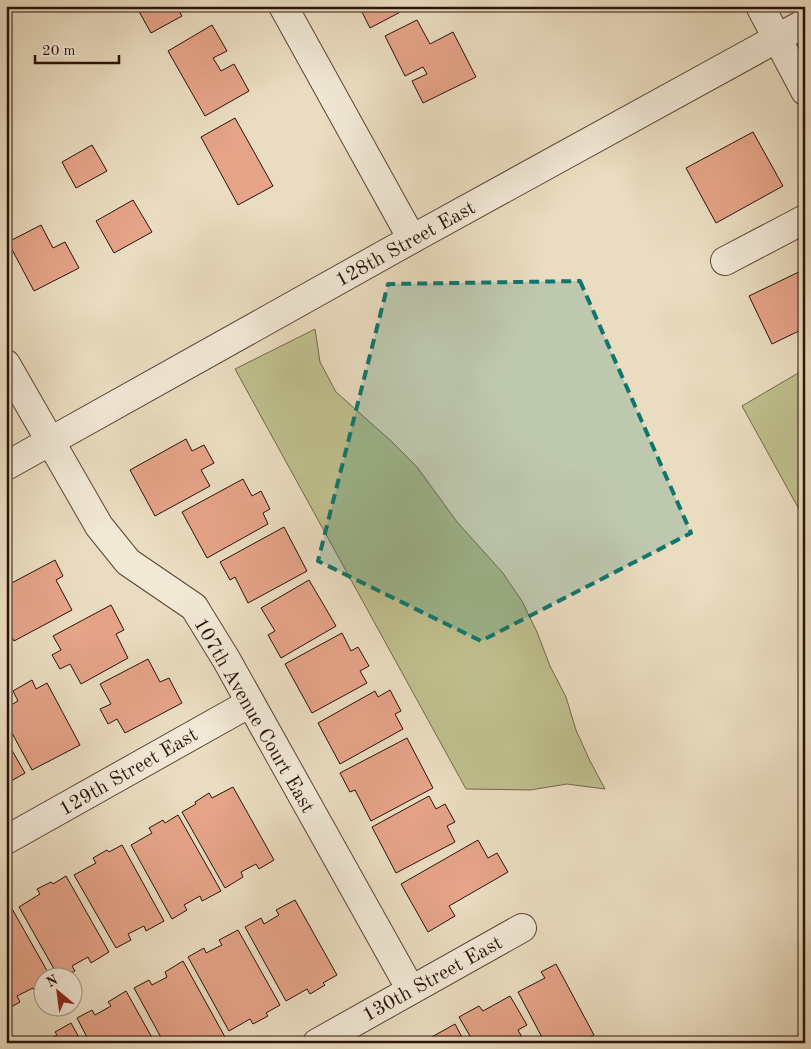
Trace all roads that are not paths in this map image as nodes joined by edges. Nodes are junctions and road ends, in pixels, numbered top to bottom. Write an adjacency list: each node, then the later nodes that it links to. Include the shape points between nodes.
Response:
1 (284, 6): 7 (street)
2 (760, 6): 4 (street)
3 (805, 23): 4 (street, 128th Street East)
4 (777, 38): 5 (street); 7 (street, 128th Street East)
5 (805, 91)
6 (805, 219): 8 (street)
7 (412, 239): 10 (street, 128th Street East)
8 (725, 261)
9 (6, 364): 10 (street, 107th Avenue Court East)
10 (50, 442): 11 (street, 128th Street East); 12 (street, 107th Avenue Court East, via 99,526 128,562 194,608)
11 (6, 466)
12 (250, 702): 13 (street, 129th Street East); 15 (street, 107th Avenue Court East)
13 (6, 840)
14 (522, 928): 15 (street, 130th Street East)
15 (411, 990): 16 (street, 130th Street East)
16 (317, 1043)

